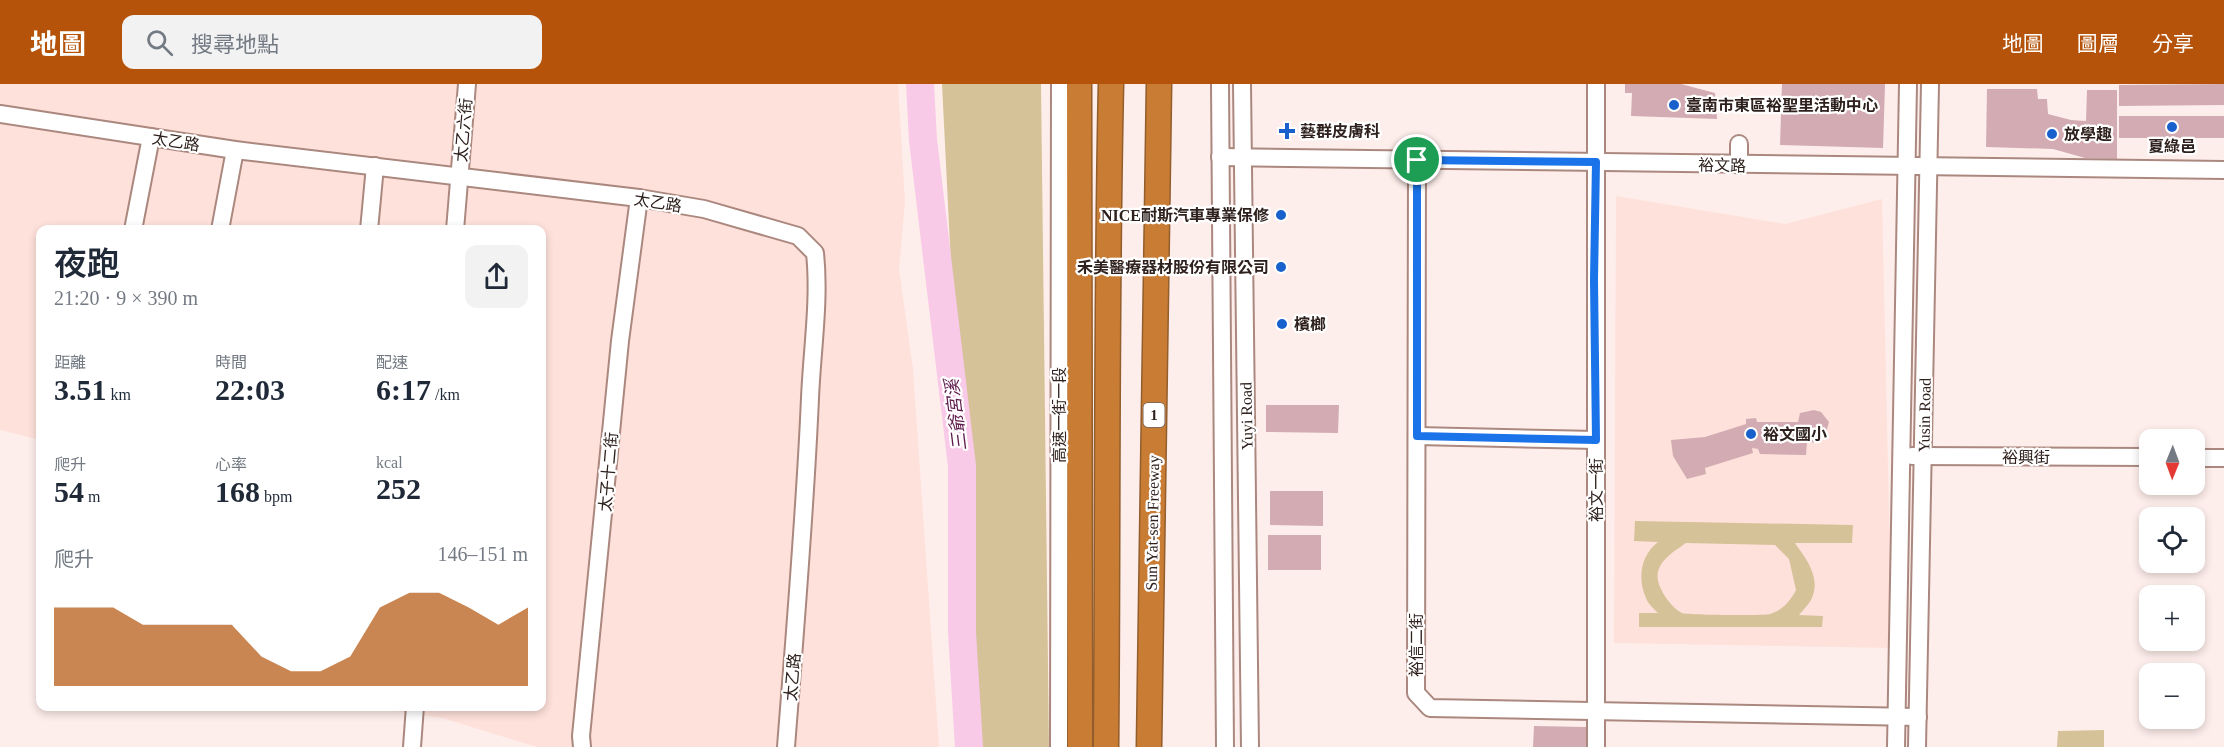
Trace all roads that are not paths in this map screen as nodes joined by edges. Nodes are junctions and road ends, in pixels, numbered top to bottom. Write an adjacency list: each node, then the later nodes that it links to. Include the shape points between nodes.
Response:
1 (467, 84): 26 (street, 太乙六街)
2 (1060, 84): 46 (street, 高速一街一段)
3 (1079, 84): 47 (highway)
4 (1111, 84): 48 (highway)
5 (1159, 84): 13 (highway, Sun Yat-sen Freeway / 1)
6 (1166, 84): 13 (highway)
7 (1220, 84): 17 (street, Yuyi Road)
8 (1242, 84): 18 (street, Yuyi Road)
9 (1596, 84): 20 (street, 裕文一街)
10 (1908, 84): 23 (street, Yusin Road)
11 (1930, 84): 24 (street, Yusin Road)
12 (0, 114): 14 (street, 太乙路)
13 (1159, 129): 49 (highway, Sun Yat-sen Freeway / 1)
14 (151, 137): 16 (street, 太乙路); 28 (street)
15 (1740, 144): 21 (street)
16 (235, 150): 22 (street, 太乙路); 29 (street)
17 (1220, 157): 18 (street, 裕文路); 50 (street, Yuyi Road)
18 (1242, 157): 19 (street, 裕文路); 51 (street, Yuyi Road)
19 (1417, 160): 20 (street, 裕文路); 32 (street, 裕信二街)
20 (1596, 162): 21 (street, 裕文路); 33 (street, 裕文一街)
21 (1739, 165): 23 (street, 裕文路)
22 (375, 166): 26 (street, 太乙路); 30 (street)
23 (1906, 167): 24 (street, 裕文路); 34 (street, Yusin Road)
24 (1929, 167): 25 (street, 裕文路); 35 (street, Yusin Road)
25 (2224, 170)
26 (459, 176): 27 (street, 太乙路); 31 (street, 太乙六街)
27 (639, 198): 44 (street, 太子十二街, via 620,341); 45 (street, 太乙路, via 704,209 798,236 815,253 818,281 805,513)
28 (134, 225)
29 (221, 225)
30 (369, 225)
31 (455, 225)
32 (1417, 436): 33 (street); 40 (street, 裕信二街, via 1416,693 1430,708)
33 (1596, 440): 40 (street, 裕文一街)
34 (1902, 456): 35 (street, 裕興街); 41 (street, Yusin Road)
35 (1923, 457): 36 (street, 裕興街); 42 (street, Yusin Road)
36 (2139, 457)
37 (2205, 458): 38 (street)
38 (2224, 458)
39 (416, 711): 43 (street)
40 (1596, 712): 41 (street, 裕信二街); 52 (street, 裕文一街)
41 (1897, 717): 42 (street, 裕信二街); 53 (street, Yusin Road)
42 (1918, 717): 54 (street, Yusin Road)
43 (412, 747)
44 (582, 747)
45 (786, 747)
46 (1059, 747)
47 (1080, 747)
48 (1106, 747)
49 (1149, 747)
50 (1225, 747)
51 (1250, 747)
52 (1596, 747)
53 (1896, 747)
54 (1917, 747)

